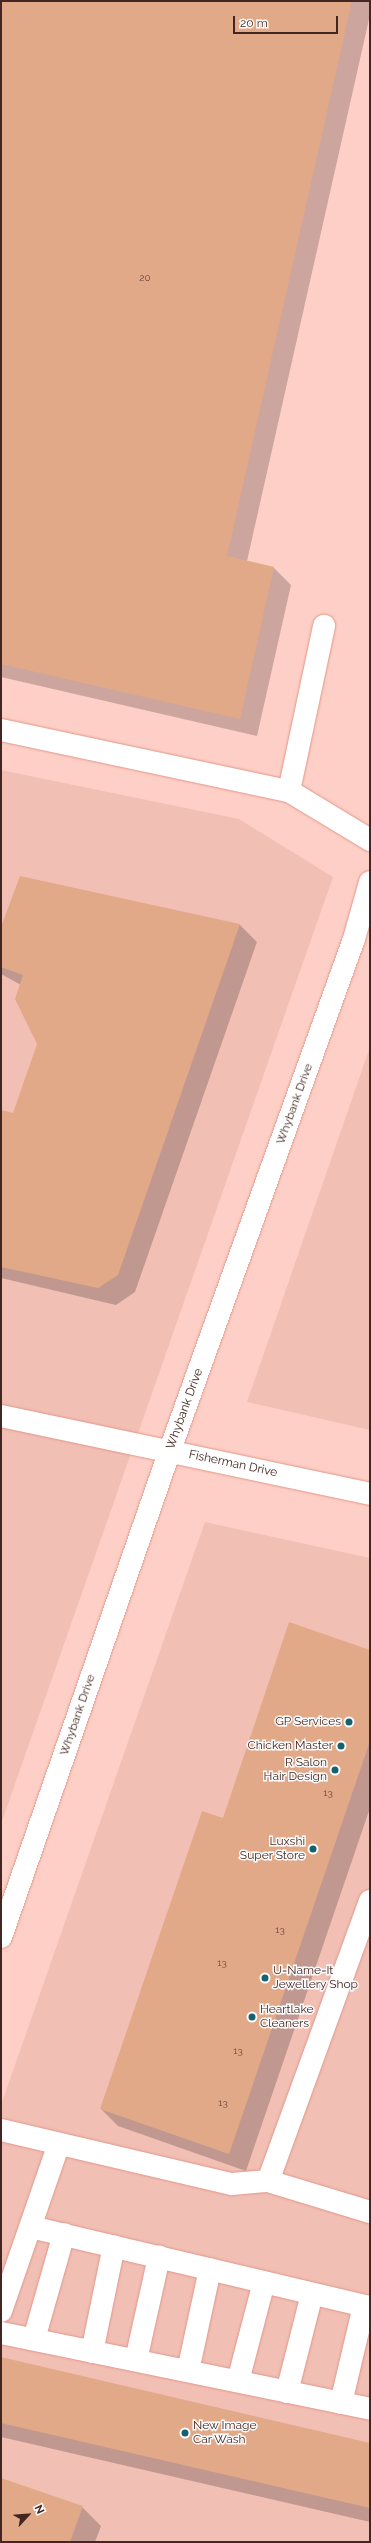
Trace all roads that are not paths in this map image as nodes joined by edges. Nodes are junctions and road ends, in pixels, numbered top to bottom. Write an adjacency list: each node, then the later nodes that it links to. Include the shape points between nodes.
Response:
1 (324, 626): 3 (street)
2 (1, 730): 3 (street)
3 (289, 791): 4 (street)
4 (370, 840)
5 (370, 882): 7 (street, Whybank Drive, via 354,939)
6 (1, 1416): 7 (street, Fisherman Drive)
7 (170, 1450): 8 (street, Fisherman Drive); 10 (street, Whybank Drive)
8 (370, 1494)
9 (370, 1901): 13 (street)
10 (1, 1937)
11 (1, 2130): 12 (street)
12 (58, 2146): 13 (street, via 232,2184); 15 (street)
13 (268, 2181): 14 (street)
14 (370, 2212)
15 (31, 2227): 16 (street); 23 (street)
16 (64, 2234): 17 (street); 25 (street)
17 (114, 2246): 18 (street); 26 (street)
18 (159, 2257): 19 (street); 27 (street)
19 (210, 2269): 20 (street); 28 (street)
20 (264, 2282): 21 (street); 29 (street)
21 (312, 2294): 22 (street); 30 (street)
22 (367, 2307): 31 (street)
23 (1, 2311)
24 (1, 2333): 25 (street)
25 (34, 2339): 26 (street)
26 (92, 2352): 27 (street)
27 (136, 2360): 28 (street)
28 (188, 2371): 29 (street)
29 (238, 2381): 30 (street)
30 (287, 2392): 31 (street)
31 (341, 2403): 32 (street)
32 (370, 2409)

